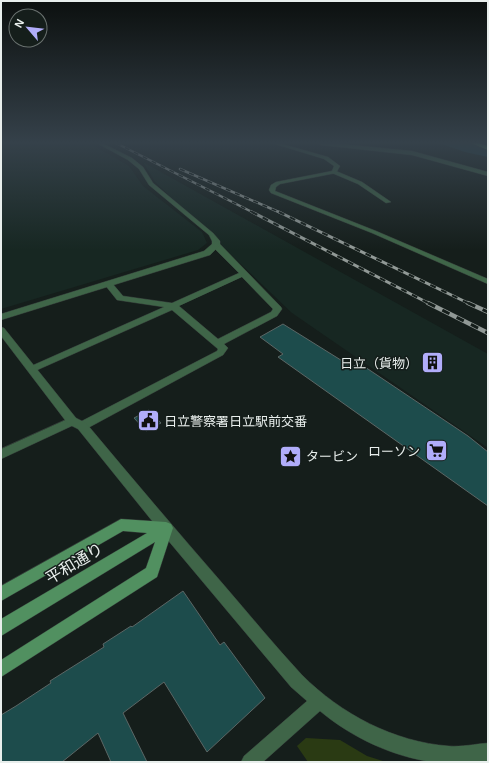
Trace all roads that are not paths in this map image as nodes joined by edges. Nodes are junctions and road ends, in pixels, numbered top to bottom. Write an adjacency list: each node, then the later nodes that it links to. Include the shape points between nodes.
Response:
1 (148, 179): 5 (street, via 211,234)
2 (303, 179): 7 (street, via 278,183 272,190 279,196 374,232)
3 (350, 179): 4 (street)
4 (388, 202)
5 (216, 245): 6 (street); 8 (street, via 207,253)
6 (242, 274): 9 (street); 12 (street, via 278,309 274,314)
7 (488, 282)
8 (109, 285): 9 (street, via 120,298); 10 (street)
9 (173, 306): 12 (street); 13 (street)
10 (1, 317)
11 (1, 330): 13 (street)
12 (218, 343): 14 (street, via 223,348 220,353)
13 (32, 369): 14 (street)
14 (77, 423): 15 (street); 16 (street)
15 (1, 454)
16 (166, 528): 17 (main road, via 122,525); 18 (main road, 平和通り); 19 (main road, via 152,572); 20 (street)
17 (1, 594)
18 (1, 628)
19 (1, 669)
20 (318, 702): 21 (street, via 378,738 416,750 450,755); 22 (street)
21 (488, 752)
22 (250, 762)

